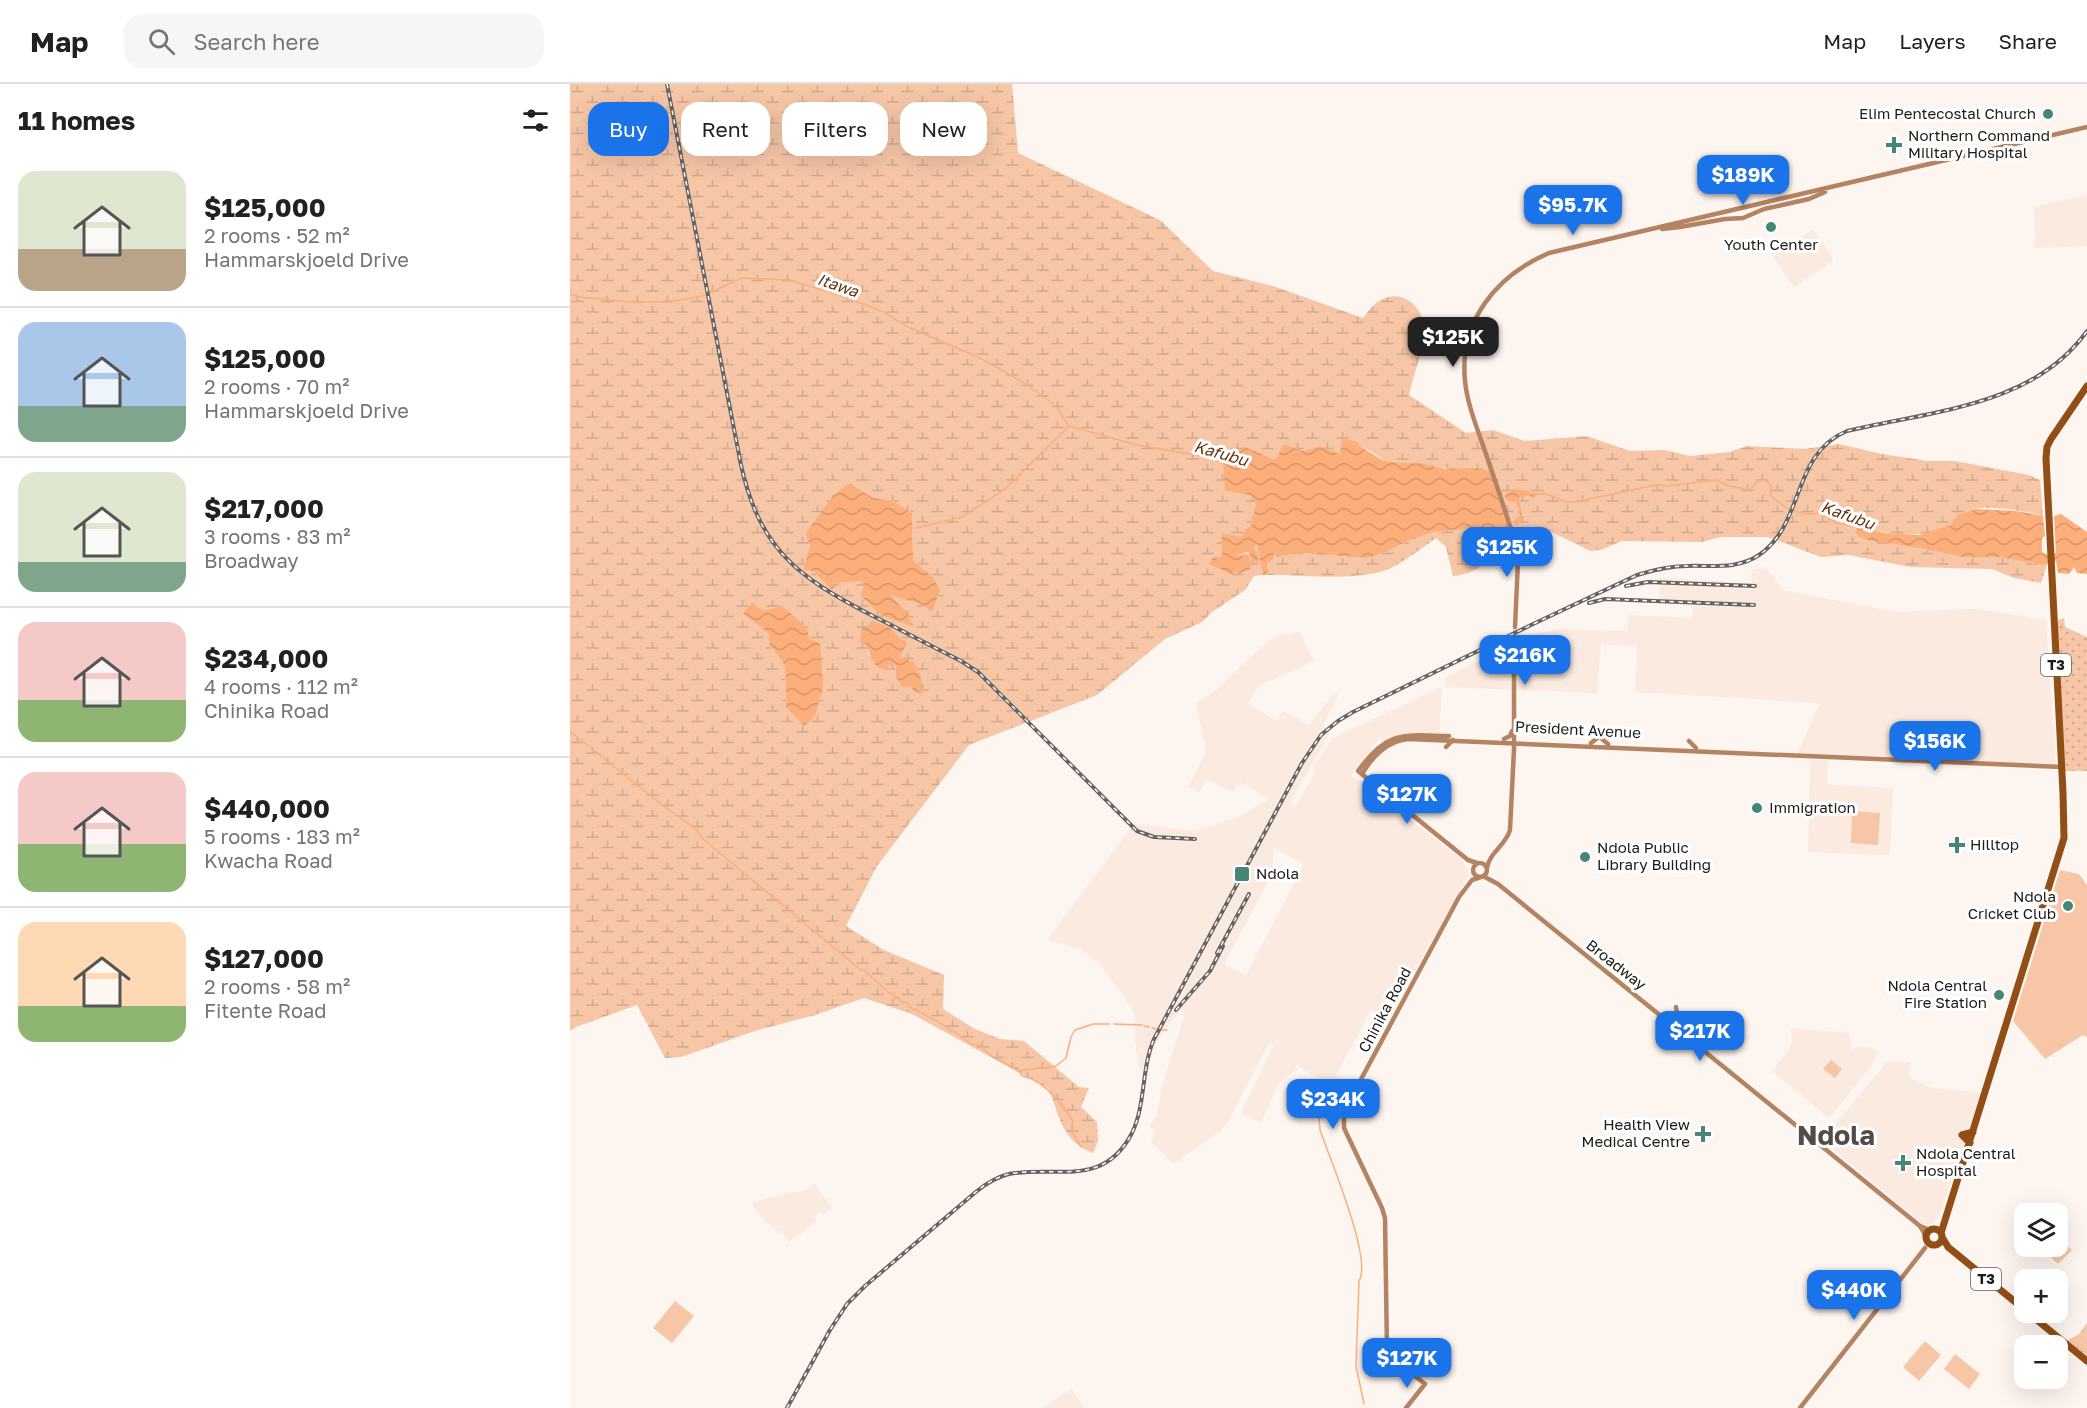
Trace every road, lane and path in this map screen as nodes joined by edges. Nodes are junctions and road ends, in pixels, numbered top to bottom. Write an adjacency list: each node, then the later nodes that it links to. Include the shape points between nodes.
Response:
1 (2087, 127): 2 (main road)
2 (1802, 197): 3 (main road); 3 (main road, via 1743,218)
3 (1684, 224): 5 (main road, via 1549,253 1523,266 1488,299 1472,328 1466,351 1466,390 1516,546)
4 (2087, 386): 19 (highway, T3, via 2046,450)
5 (1515, 627)
6 (1514, 646): 7 (main road)
7 (1513, 729): 11 (main road); 12 (main road); 13 (main road)
8 (1424, 737): 9 (main road, President Avenue); 11 (main road, President Avenue); 20 (main road, President Avenue, via 1402,735 1372,755 1360,773)
9 (1437, 739): 10 (main road, President Avenue); 10 (main road, via 1444,747)
10 (1453, 740): 11 (main road, President Avenue)
11 (1504, 740): 12 (main road, President Avenue); 17 (main road)
12 (1512, 740): 13 (main road, President Avenue); 17 (main road)
13 (1521, 741): 14 (main road, President Avenue); 17 (main road)
14 (1592, 745): 15 (main road, President Avenue); 15 (main road, via 1600,752); 15 (main road, via 1601,737)
15 (1608, 745): 16 (main road, President Avenue)
16 (1681, 748): 18 (main road, President Avenue); 18 (main road, via 1688,741); 18 (main road, via 1688,756)
17 (1512, 749): 21 (main road, via 1507,832 1487,859); 22 (main road, via 1509,833)
18 (1695, 749): 19 (main road, President Avenue)
19 (2062, 767): 29 (highway, T3, via 2064,838)
20 (1468, 860): 21 (main road); 23 (main road)
21 (1479, 863): 22 (main road); 23 (main road)
22 (1487, 869): 24 (main road); 26 (main road)
23 (1473, 870): 24 (main road); 25 (main road)
24 (1482, 876): 25 (main road); 26 (main road)
25 (1472, 880): 38 (main road, Chinika Road, via 1459,897 1343,1118 1346,1133 1384,1214 1387,1350 1425,1384)
26 (1493, 880): 28 (main road, Broadway)
27 (1676, 1007): 28 (main road)
28 (1680, 1032): 30 (main road, Broadway)
29 (1944, 1220): 30 (highway); 31 (highway, T3)
30 (1929, 1233): 31 (highway); 32 (highway, via 1929,1243); 34 (main road)
31 (1941, 1235): 32 (highway, via 1941,1241); 33 (highway, T3)
32 (1935, 1245): 33 (highway, T3); 34 (main road)
33 (1948, 1247): 35 (highway, T3)
34 (1925, 1248): 39 (main road)
35 (2014, 1301)
36 (2041, 1323): 37 (highway, T3)
37 (2087, 1361)
38 (1406, 1408)
39 (1800, 1408)

